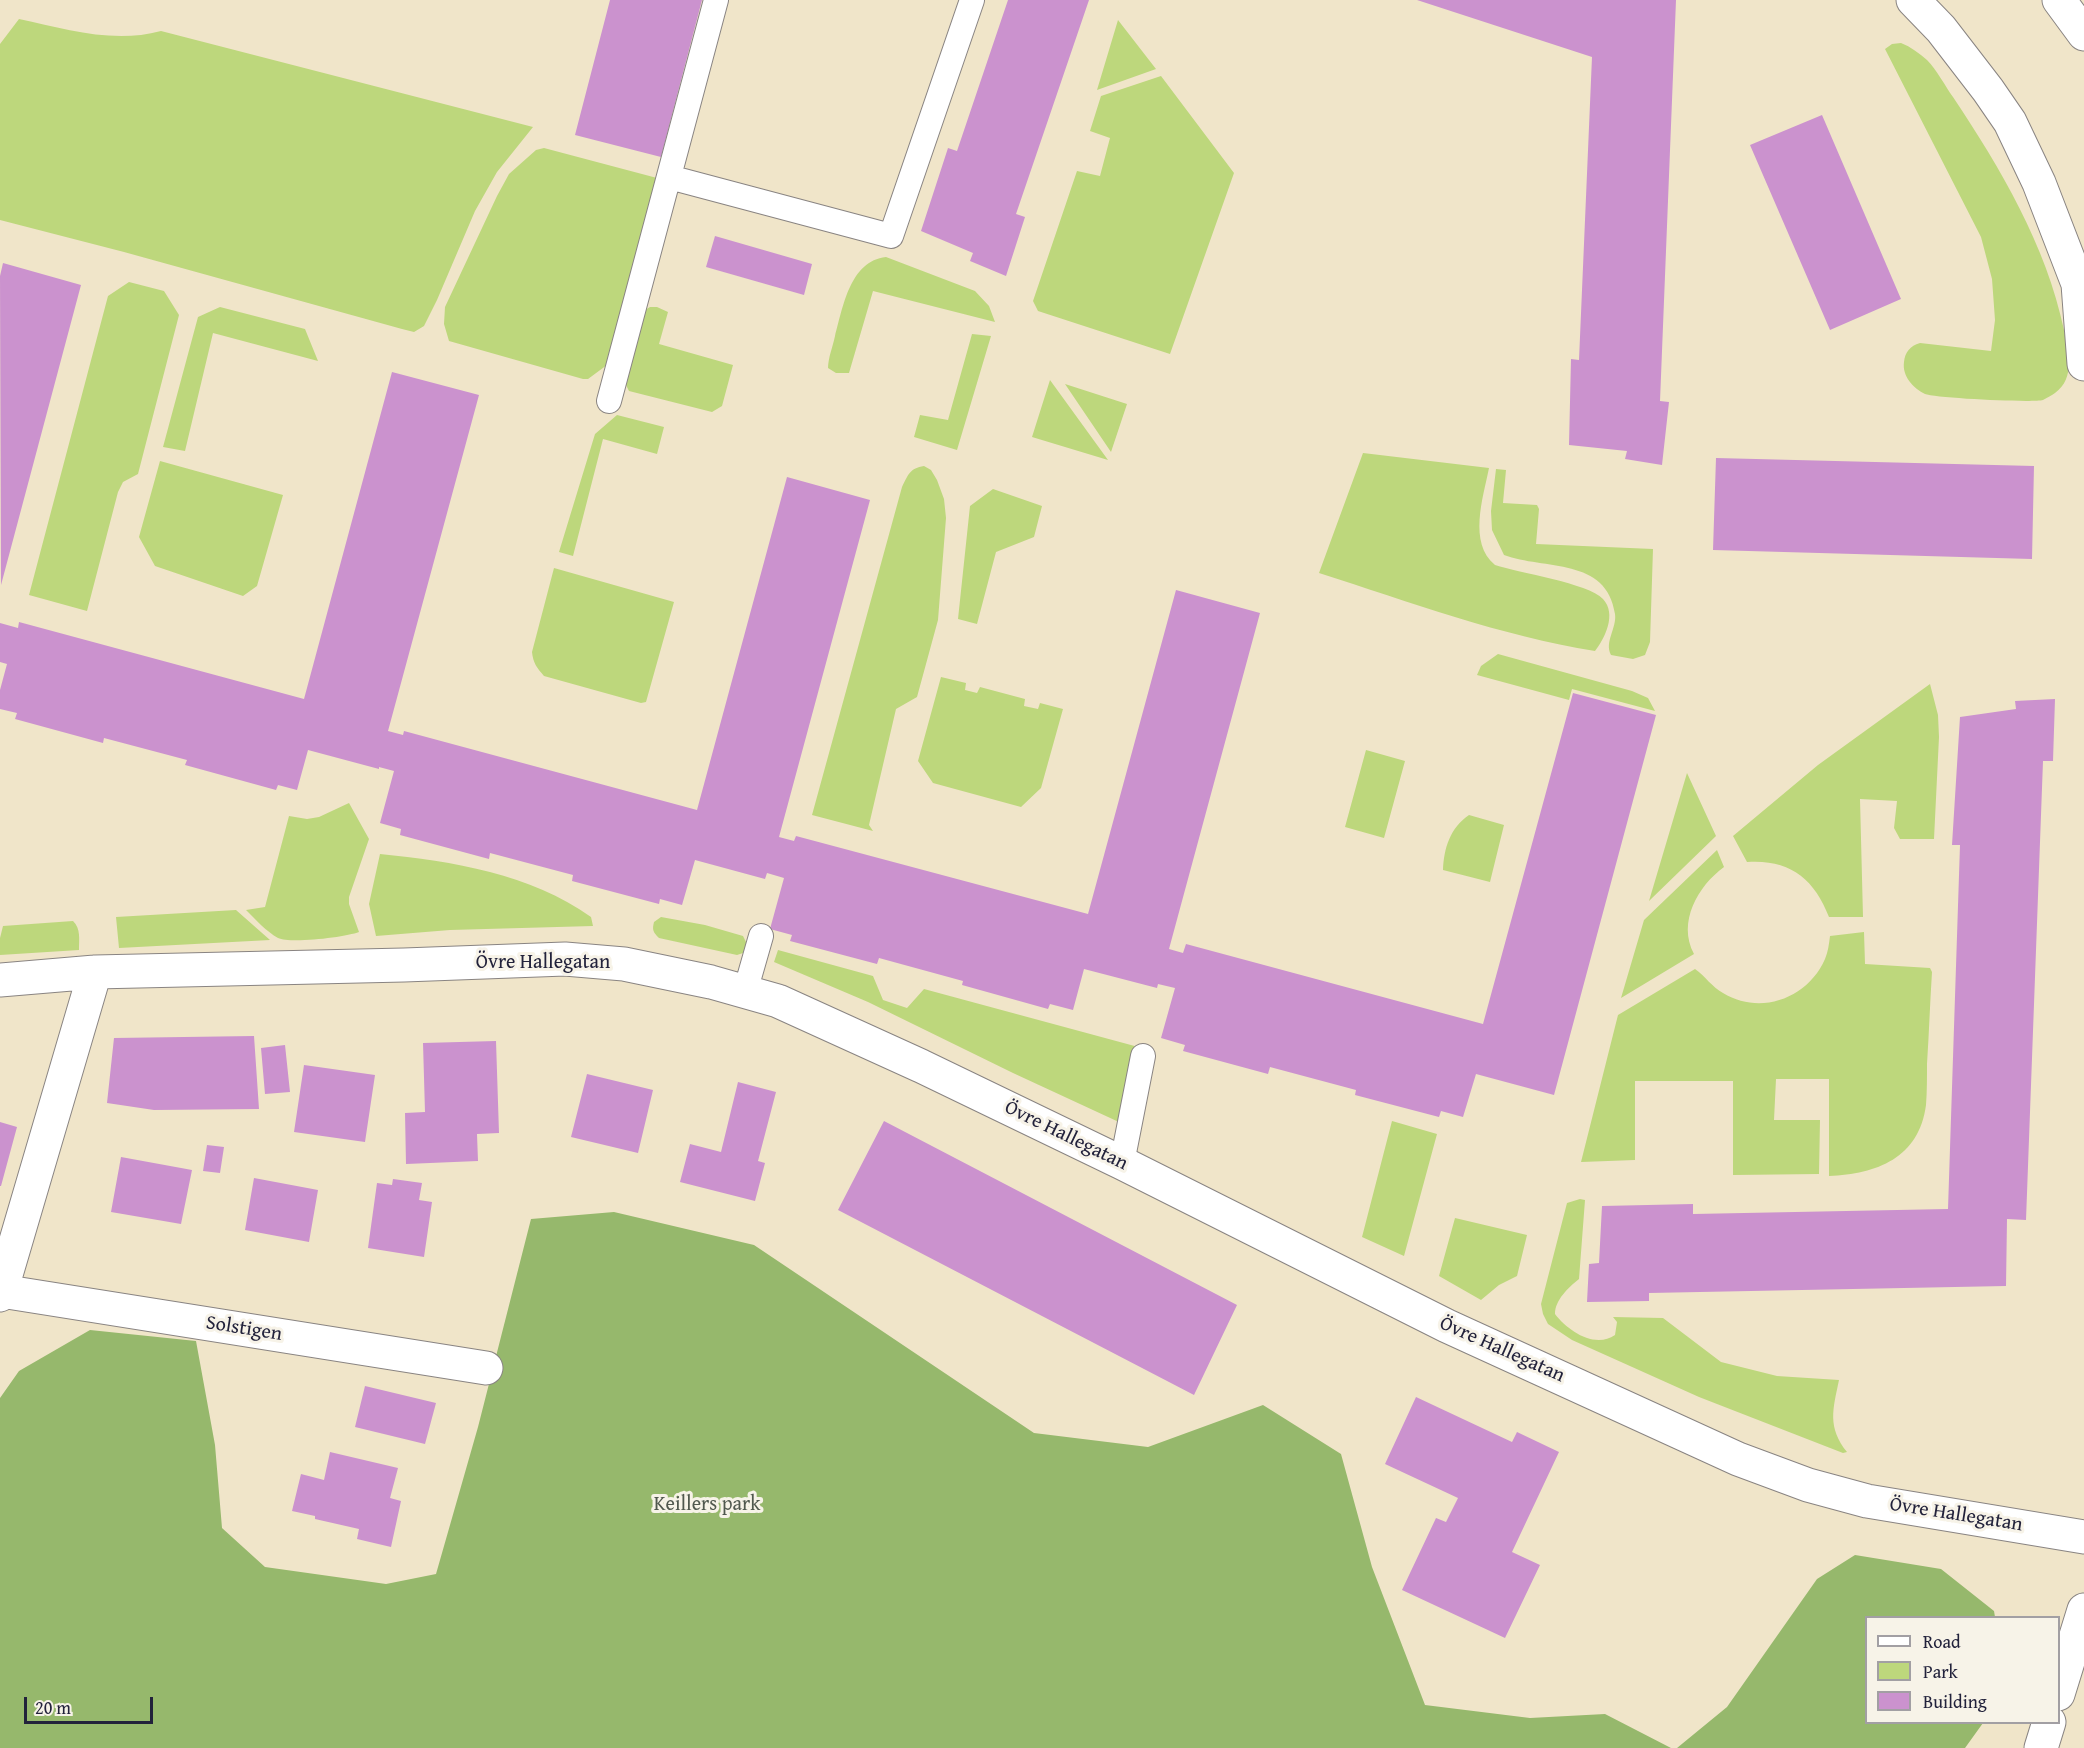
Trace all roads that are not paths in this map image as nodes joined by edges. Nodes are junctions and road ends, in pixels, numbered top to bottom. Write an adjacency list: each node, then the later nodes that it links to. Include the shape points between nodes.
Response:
1 (717, 0): 6 (lane)
2 (972, 0): 6 (lane, via 891,236)
3 (1913, 0): 7 (street, via 1988,90 2010,122 2039,183 2078,284)
4 (2059, 0): 5 (street)
5 (2084, 34)
6 (669, 177): 8 (lane)
7 (2084, 364)
8 (609, 400)
9 (761, 936): 12 (lane)
10 (95, 972): 11 (street, Övre Hallegatan); 12 (street, Övre Hallegatan, via 565,959 624,964); 15 (street, Solstigen)
11 (0, 980)
12 (745, 992): 14 (street, Övre Hallegatan, via 788,1006 921,1066)
13 (1143, 1056): 14 (lane)
14 (1122, 1163): 17 (street, Övre Hallegatan, via 1447,1326 1738,1459 1808,1485 1867,1501)
15 (1, 1293): 16 (street, Solstigen)
16 (486, 1368)
17 (2084, 1537)
18 (2084, 1610): 19 (street)
19 (2060, 1688)
20 (2048, 1724): 21 (street)
21 (2041, 1748)

